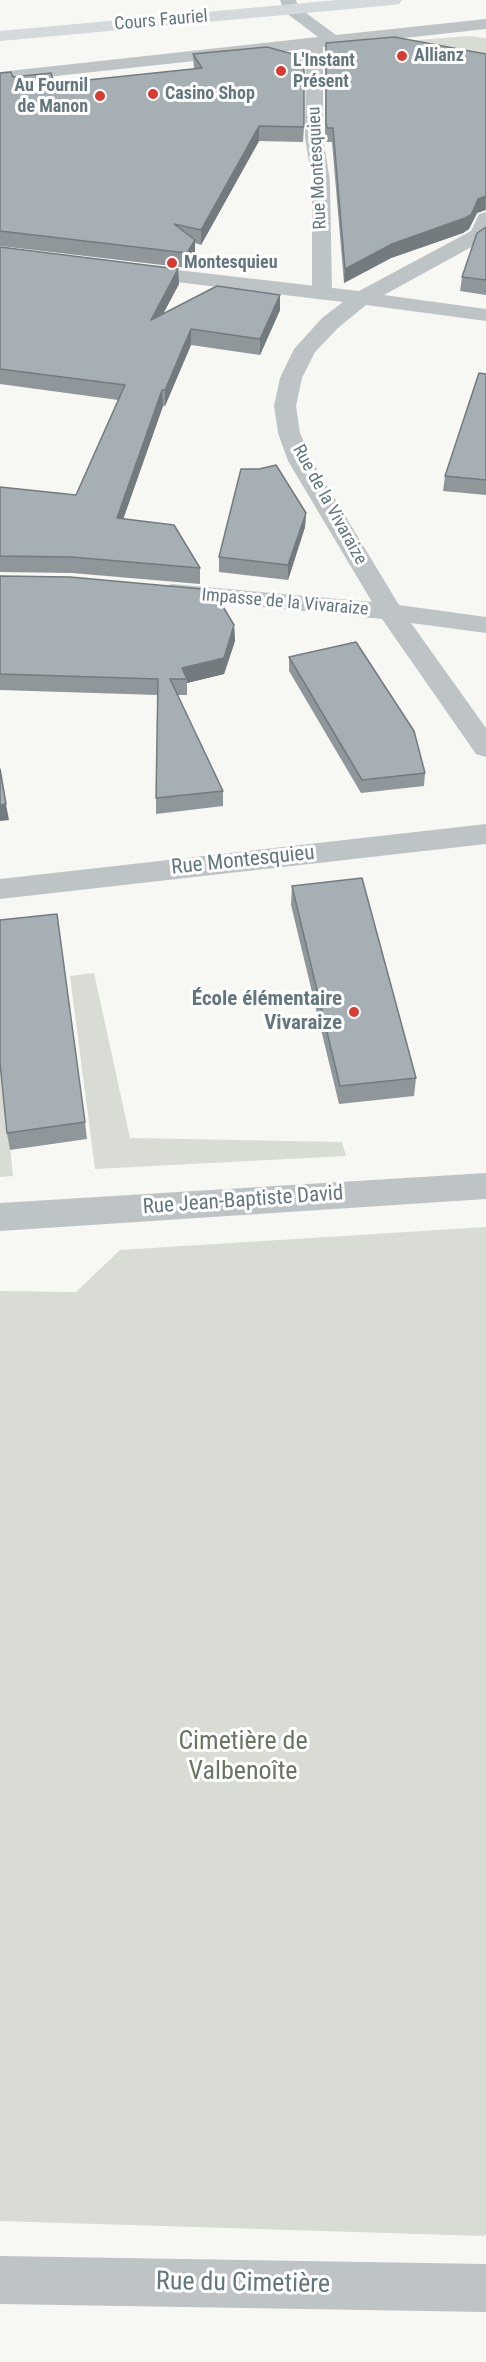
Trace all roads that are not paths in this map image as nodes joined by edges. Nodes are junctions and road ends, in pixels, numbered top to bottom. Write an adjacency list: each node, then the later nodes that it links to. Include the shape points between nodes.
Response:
1 (393, 0): 2 (main road, Cours Fauriel)
2 (289, 5): 6 (main road, Cours Fauriel); 7 (lane)
3 (486, 24): 4 (lane, Cours Fauriel)
4 (432, 31): 5 (lane, Cours Fauriel); 7 (lane, Cours Fauriel)
5 (486, 35)
6 (0, 36)
7 (323, 41): 8 (lane, Cours Fauriel); 11 (lane, Rue Montesquieu, via 314,137 321,182)
8 (0, 77)
9 (486, 218): 12 (street, Rue de la Vivaraize, via 480,234)
10 (112, 268): 11 (street)
11 (322, 293): 12 (street)
12 (362, 298): 13 (street); 15 (street, Rue de la Vivaraize, via 305,349 291,378 285,406 289,433 300,461)
13 (486, 315)
14 (143, 589): 15 (street, Impasse de la Vivaraize)
15 (390, 612): 16 (street, Impasse de la Vivaraize); 17 (street, Rue de la Vivaraize)
16 (486, 625)
17 (486, 748)
18 (486, 834): 19 (street, Rue Montesquieu)
19 (0, 889)
20 (486, 1186): 21 (street, Rue Jean-Baptiste David)
21 (0, 1217)
22 (0, 2280): 23 (street, Rue du Cimetière)
23 (486, 2288)

